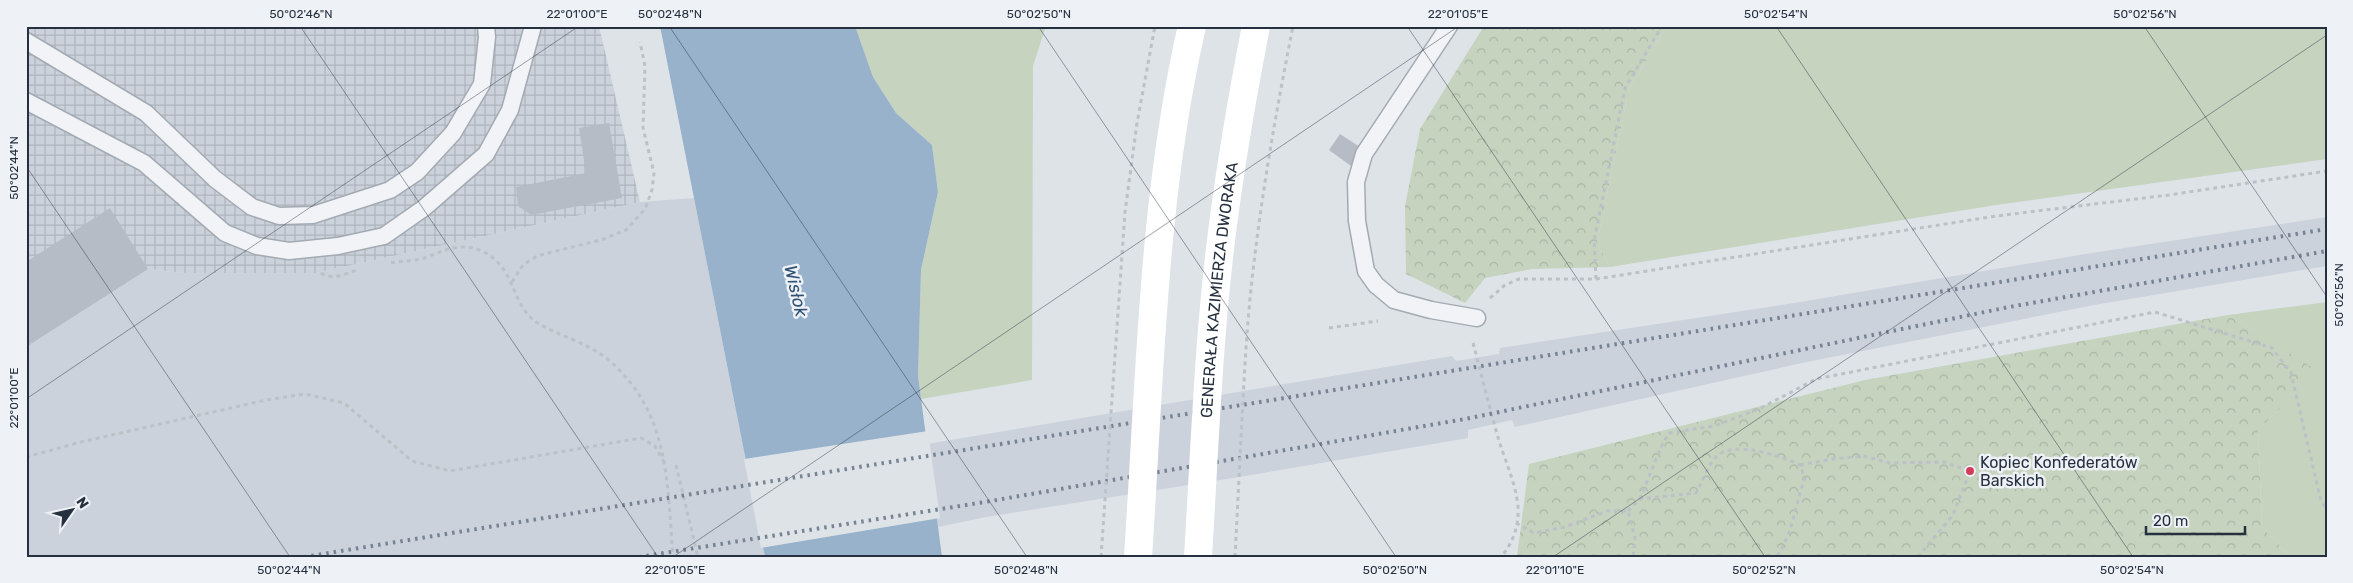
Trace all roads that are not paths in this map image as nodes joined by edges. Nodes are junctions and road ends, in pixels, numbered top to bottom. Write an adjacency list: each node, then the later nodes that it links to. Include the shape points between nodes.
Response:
1 (486, 26): 6 (lane, via 482,84 453,133 418,172 390,190 313,215 279,216 252,207 215,179 146,113)
2 (533, 26): 7 (lane, via 510,110 486,154 424,208 384,236 338,246 289,251 257,246 225,233 144,164)
3 (1192, 26): 9 (main road, bridge, via 1174,116 1161,212)
4 (1256, 26): 10 (main road, GENERAŁA KAZIMIERZA DWORAKA, bridge, via 1234,136 1223,222 1213,318)
5 (1449, 26): 8 (lane, via 1364,154 1356,182 1357,221 1366,271 1376,285 1394,300)
6 (26, 42)
7 (26, 100)
8 (1477, 318)
9 (1138, 557)
10 (1198, 557)

